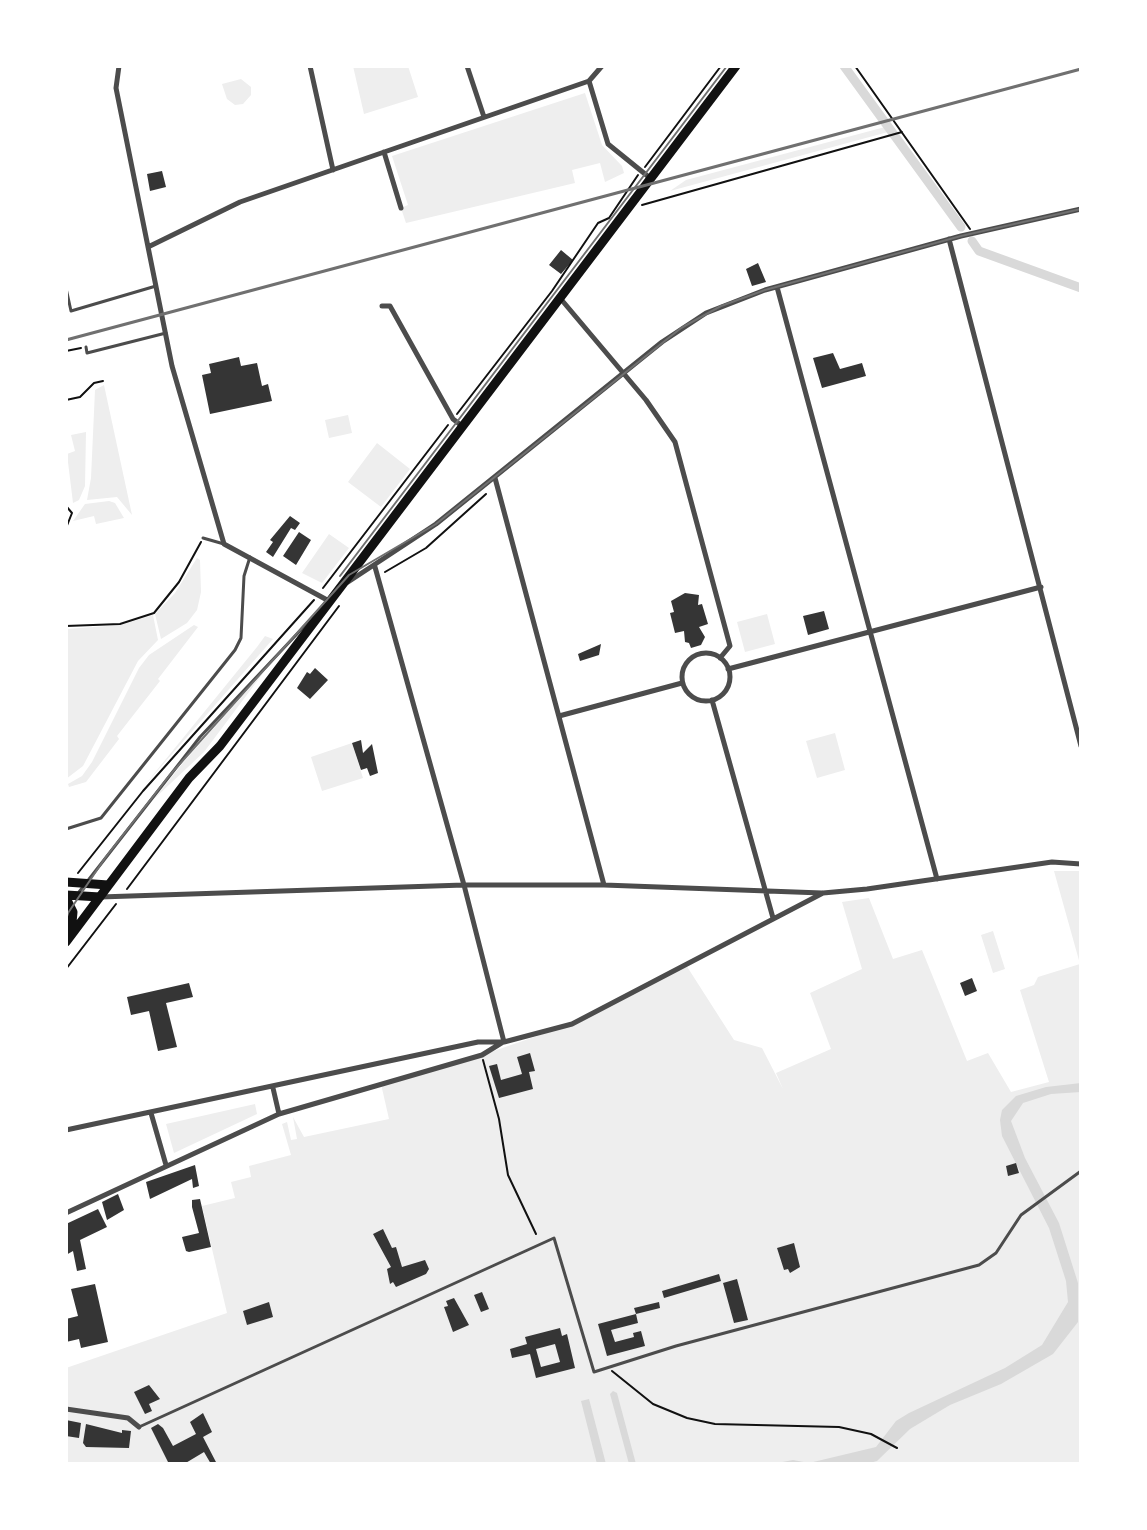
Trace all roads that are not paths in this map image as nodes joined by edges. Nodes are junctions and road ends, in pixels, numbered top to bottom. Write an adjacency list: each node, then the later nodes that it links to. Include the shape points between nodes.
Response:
1 (119, 66): 14 (street, via 116,88)
2 (310, 66): 9 (street)
3 (467, 66): 7 (street)
4 (602, 66): 6 (street)
5 (736, 66): 10 (main road)
6 (589, 81): 7 (street); 10 (street, via 608,144)
7 (484, 117): 8 (street)
8 (384, 152): 9 (street); 11 (street)
9 (333, 170): 14 (street, via 240,202)
10 (650, 178): 18 (main road)
11 (401, 208)
12 (1081, 209): 13 (street)
13 (949, 239): 16 (street); 30 (street)
14 (148, 247): 15 (street)
15 (157, 286): 17 (lane, via 71,311); 20 (street)
16 (777, 287): 22 (street, via 698,317); 32 (street)
17 (66, 288)
18 (560, 298): 22 (street); 23 (main road)
19 (382, 306): 23 (street, via 390,306 453,419)
20 (166, 333): 21 (lane, via 87,353); 26 (street)
21 (86, 347)
22 (623, 373): 24 (street); 33 (street, via 663,424 684,467 730,646)
23 (462, 426): 29 (main road)
24 (495, 478): 28 (street); 37 (street)
25 (203, 538): 26 (lane)
26 (224, 544): 27 (street)
27 (250, 557): 31 (street); 39 (lane, via 241,638 235,650 101,818)
28 (375, 567): 29 (street); 45 (street)
29 (340, 586): 31 (main road)
30 (1041, 587): 32 (street); 38 (street)
31 (329, 601): 43 (lane, via 200,737); 44 (main road)
32 (872, 631): 34 (street); 41 (street)
33 (720, 658): 34 (street); 35 (street, via 707,653 692,657 683,668)
34 (728, 669): 36 (street, via 728,685)
35 (682, 683): 36 (street, via 690,696); 37 (street)
36 (712, 700): 47 (street)
37 (559, 716): 46 (street)
38 (1081, 746)
39 (66, 829)
40 (1080, 862): 41 (street)
41 (937, 879): 48 (street)
42 (66, 882): 43 (main road)
43 (85, 883): 44 (main road); 50 (lane)
44 (108, 885): 49 (main road)
45 (464, 885): 46 (street); 49 (street); 53 (street)
46 (604, 885): 47 (street)
47 (765, 889): 48 (street); 51 (street)
48 (823, 893): 51 (street)
49 (100, 897): 50 (main road); 52 (main road)
50 (69, 901): 52 (main road, via 73,917)
51 (773, 918): 53 (street, via 572,1024)
52 (68, 939)
53 (504, 1042): 54 (street, via 478,1042); 56 (street, via 482,1055)
54 (273, 1088): 55 (street); 56 (street)
55 (151, 1113): 57 (street); 58 (street)
56 (279, 1114): 58 (street)
57 (66, 1130)
58 (166, 1165): 60 (street)
59 (1081, 1171): 62 (lane, via 1034,1203 996,1253 979,1265 594,1372 554,1238)
60 (66, 1213)
61 (66, 1409): 62 (street, via 128,1418)
62 (139, 1427)

